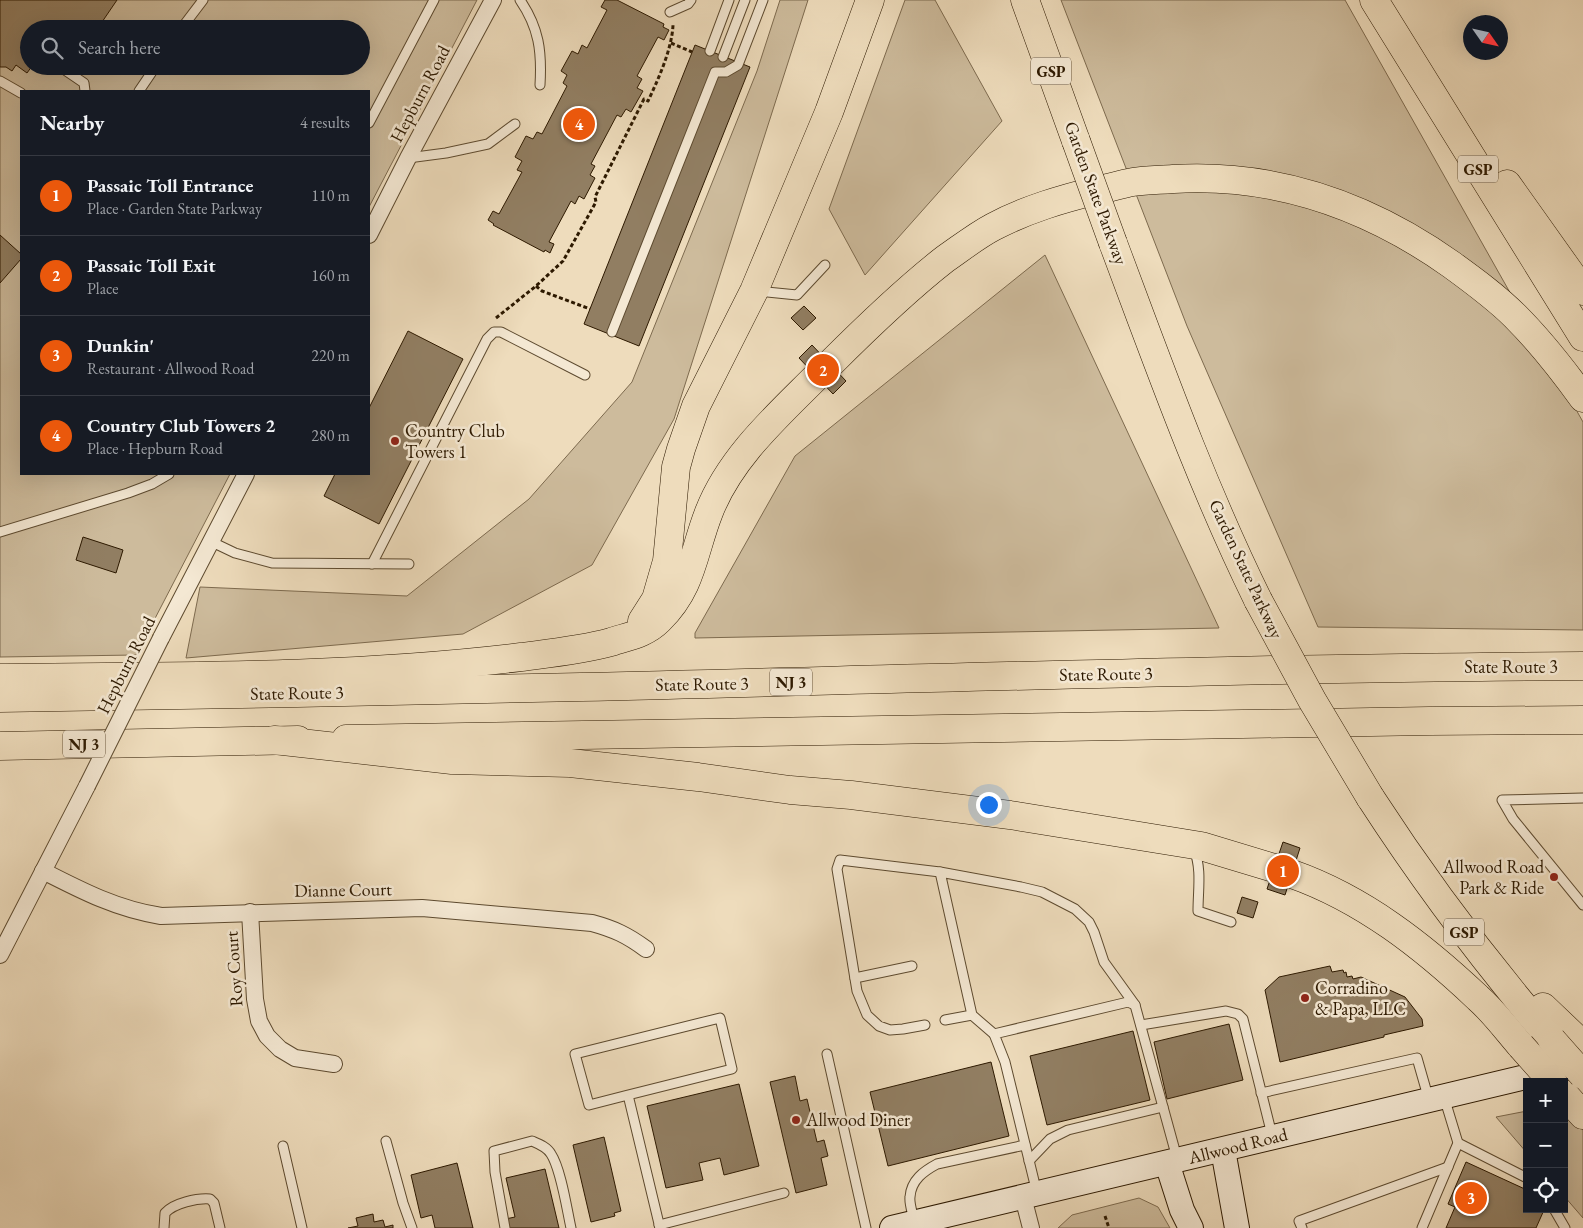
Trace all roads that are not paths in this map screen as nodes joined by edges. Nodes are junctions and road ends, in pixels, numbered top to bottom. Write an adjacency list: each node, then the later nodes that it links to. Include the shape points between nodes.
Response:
1 (203, 0): 13 (lane)
2 (434, 0): 23 (lane)
3 (493, 0): 25 (street, Hepburn Road)
4 (520, 0): 19 (lane, via 536,33 541,58)
5 (691, 0): 12 (lane)
6 (729, 0): 14 (lane)
7 (746, 0): 15 (lane)
8 (763, 0): 30 (lane, via 738,65 726,72 715,72)
9 (870, 0): 28 (highway, via 829,112)
10 (1025, 0): 65 (highway, Garden State Parkway / GSP, bridge, via 1198,464 1258,600 1312,700 1377,808 1464,932 1507,987)
11 (1377, 6): 29 (highway); 31 (highway, GSP)
12 (670, 12)
13 (188, 20)
14 (710, 51)
15 (723, 57)
16 (72, 75): 20 (lane, via 84,83)
17 (150, 75): 21 (lane)
18 (0, 81): 22 (lane)
19 (540, 85)
20 (85, 90)
21 (140, 90)
22 (20, 92)
23 (370, 121)
24 (515, 124): 25 (lane, via 488,144 446,154)
25 (408, 158): 26 (street, Hepburn Road)
26 (370, 233)
27 (825, 265): 28 (lane, via 797,295)
28 (754, 291): 40 (highway, via 696,406 680,449 667,561 656,599 632,632)
29 (1583, 291)
30 (612, 332)
31 (1583, 338)
32 (585, 375): 38 (lane, via 501,332 494,332 487,339)
33 (1583, 398): 40 (highway, via 1531,332 1477,283 1422,244 1368,215 1291,190 1206,177 1135,182 1052,202 993,227 967,243 879,315 823,370 768,426 729,474 709,512 687,582 670,609 647,630)
34 (167, 475): 36 (lane, via 128,493)
35 (246, 475): 37 (street, Hepburn Road)
36 (0, 532)
37 (212, 542): 38 (lane, via 235,553 272,563); 49 (street, Hepburn Road, bridge)
38 (372, 564): 39 (lane)
39 (409, 564)
40 (612, 641): 42 (highway, via 578,650 402,668 221,676)
41 (1583, 666): 43 (highway, State Route 3 / NJ 3)
42 (0, 678)
43 (0, 698)
44 (1583, 720): 45 (highway, NJ 3)
45 (274, 740): 46 (highway, NJ 3); 48 (highway, via 452,760 570,764 688,776 1010,815)
46 (0, 746)
47 (1583, 798): 51 (lane, via 1502,800 1513,819)
48 (1193, 844): 53 (lane, via 1200,880 1198,911); 70 (highway, bridge, via 1283,871 1341,894 1379,916 1479,998)
49 (43, 871): 52 (street, Dianne Court, via 90,896 136,912 161,916); 54 (street, Hepburn Road)
50 (940, 872): 58 (lane, via 840,860 837,869); 59 (lane, via 1042,892 1075,909 1089,922 1104,962); 60 (lane)
51 (1583, 905)
52 (250, 912): 55 (street, Dianne Court, via 422,908 592,923 629,936); 68 (street, Roy Court, via 255,999 259,1021 267,1036 295,1058)
53 (1231, 922)
54 (5, 934): 56 (street, Hepburn Road)
55 (646, 949)
56 (0, 955)
57 (912, 966): 58 (lane)
58 (855, 978): 62 (lane, via 867,1015 878,1026 890,1030)
59 (1135, 1005): 63 (lane); 64 (lane, via 1128,1002)
60 (972, 1015): 61 (lane); 64 (lane)
61 (946, 1020)
62 (925, 1025)
63 (1141, 1025): 71 (lane, via 1226,1011 1238,1014 1243,1019); 75 (lane)
64 (994, 1034): 80 (lane)
65 (1568, 1040): 69 (highway, Garden State Parkway / GSP, bridge)
66 (827, 1054): 98 (lane)
67 (1583, 1063): 73 (main road, Allwood Road)
68 (334, 1064)
69 (1583, 1075)
70 (1550, 1078)
71 (1261, 1093): 73 (lane, via 1417,1058); 77 (lane)
72 (628, 1095): 72 (lane, via 732,1069 720,1018 575,1054 589,1104); 92 (lane)
73 (1437, 1098): 77 (main road, Allwood Road); 79 (lane)
74 (1568, 1098): 76 (highway)
75 (1163, 1107): 83 (lane, via 1068,1130 1050,1139); 84 (lane)
76 (1583, 1115)
77 (1272, 1138): 82 (main road, Allwood Road)
78 (386, 1141): 95 (lane)
79 (1458, 1143): 85 (lane); 86 (lane)
80 (1025, 1145): 83 (lane); 91 (lane, via 937,1164 924,1170 916,1180)
81 (283, 1146): 94 (lane)
82 (1223, 1150): 84 (main road, Allwood Road); 101 (main road)
83 (1029, 1161): 88 (lane)
84 (1172, 1162): 88 (main road, Allwood Road); 100 (main road, via 1182,1210)
85 (1448, 1167): 102 (lane, via 1299,1221); 103 (lane)
86 (1523, 1176)
87 (784, 1193): 92 (lane)
88 (1030, 1195): 91 (main road, Allwood Road); 99 (street)
89 (1556, 1213): 104 (lane)
90 (165, 1226): 93 (lane, via 165,1213 170,1208 202,1198 214,1203)
91 (903, 1226)
92 (660, 1227)
93 (220, 1228)
94 (302, 1228)
95 (412, 1228)
96 (504, 1228): 97 (lane, via 494,1152 532,1141 551,1153 556,1164)
97 (571, 1228)
98 (866, 1228)
99 (1031, 1228)
100 (1191, 1228)
101 (1238, 1228)
102 (1302, 1228)
103 (1422, 1228)
104 (1565, 1228)

